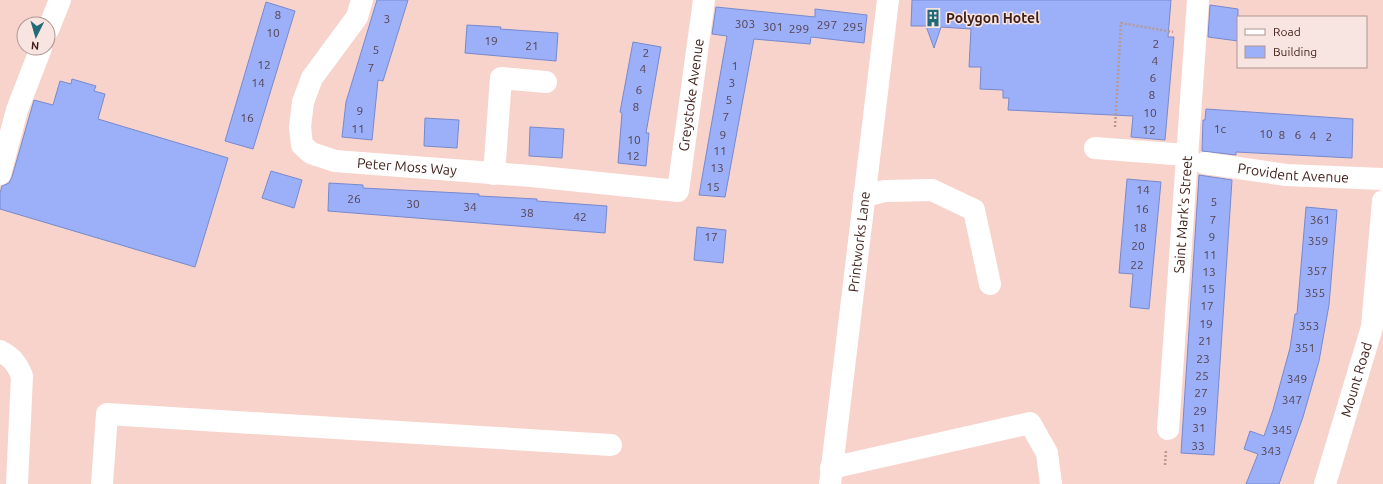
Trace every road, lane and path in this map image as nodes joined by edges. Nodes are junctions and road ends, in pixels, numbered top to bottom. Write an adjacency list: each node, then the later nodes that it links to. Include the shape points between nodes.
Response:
1 (362, 0): 14 (street, Peter Moss Way, via 357,17 312,78 303,102 300,127 302,145 311,153 334,161)
2 (704, 0): 16 (street, Greystoke Avenue)
3 (888, 0): 17 (street, Printworks Lane)
4 (1198, 0): 7 (street, Saint Mark's Street)
5 (60, 1): 6 (street)
6 (54, 16)
7 (1195, 36): 10 (path, via 1121,23); 12 (street, Saint Mark's Street)
8 (38, 56): 13 (street, via 17,110)
9 (546, 82): 14 (street, via 501,78)
10 (1115, 133)
11 (1095, 148): 12 (street, Provident Avenue)
12 (1195, 159): 15 (street, Provident Avenue, via 1286,175); 21 (street, Saint Mark's Street)
13 (0, 174)
14 (494, 174): 16 (street, Peter Moss Way)
15 (1383, 179)
16 (678, 191)
17 (864, 196): 19 (street, via 885,191 932,190 974,210); 23 (street, Printworks Lane)
18 (1383, 201): 27 (street, Mount Road, via 1372,327)
19 (990, 284)
20 (0, 351): 24 (street, via 11,358 22,376)
21 (1168, 429)
22 (611, 445): 25 (street, via 107,414)
23 (831, 476): 26 (street, via 1030,423 1047,453)
24 (17, 484)
25 (102, 484)
26 (1051, 484)
27 (1325, 484)

